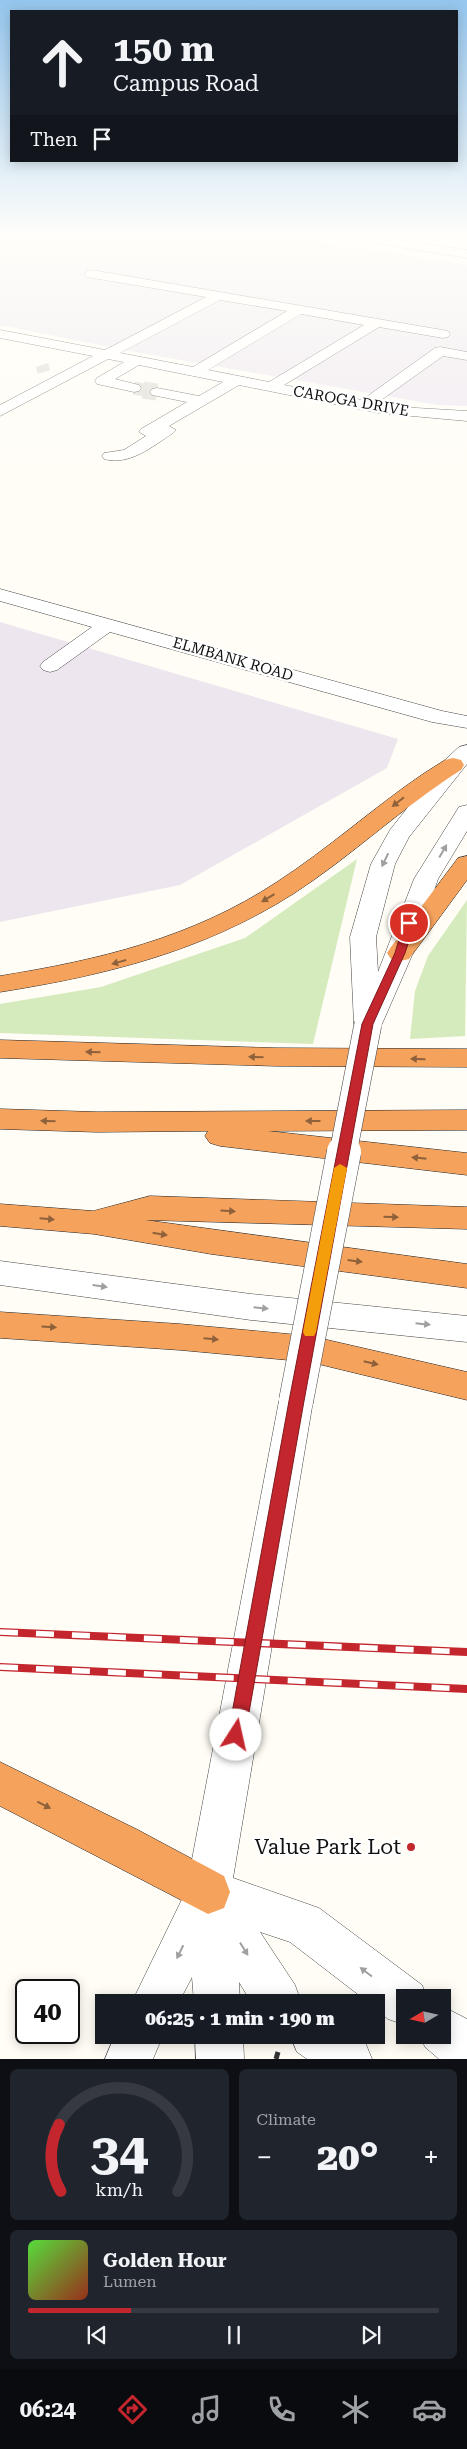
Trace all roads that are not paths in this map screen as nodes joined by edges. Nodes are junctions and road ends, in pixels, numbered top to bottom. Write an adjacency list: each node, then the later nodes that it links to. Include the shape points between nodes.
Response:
1 (154, 331): 8 (street)
2 (263, 331): 15 (street)
3 (363, 331): 21 (street)
4 (423, 331): 6 (street)
5 (0, 334): 10 (street, CAROGA DRIVE)
6 (443, 334)
7 (104, 338): 8 (street)
8 (132, 343): 9 (street); 11 (street)
9 (150, 347)
10 (70, 348): 11 (street, CAROGA DRIVE); 14 (street)
11 (110, 355): 16 (street, CAROGA DRIVE); 23 (street)
12 (197, 356): 15 (street)
13 (467, 356): 29 (street, via 440,351)
14 (47, 357)
15 (216, 360): 17 (street); 20 (street)
16 (137, 361): 20 (street, CAROGA DRIVE); 26 (street, via 102,381)
17 (235, 363)
18 (273, 370): 21 (street)
19 (44, 372): 23 (street)
20 (195, 372): 24 (street, CAROGA DRIVE)
21 (292, 374): 22 (street); 25 (street)
22 (310, 377)
23 (60, 380): 30 (street)
24 (237, 380): 25 (street, CAROGA DRIVE); 28 (street)
25 (271, 387): 29 (street, CAROGA DRIVE)
26 (134, 388)
27 (157, 392): 28 (street)
28 (196, 405): 32 (street)
29 (365, 405): 31 (street, CAROGA DRIVE)
30 (0, 411)
31 (467, 416)
32 (170, 423): 33 (street); 34 (street, via 145,445 128,454)
33 (147, 432)
34 (110, 456)
35 (0, 595): 36 (street, ELMBANK ROAD)
36 (23, 601): 37 (street); 38 (street, ELMBANK ROAD)
37 (0, 617)
38 (107, 625): 39 (street); 40 (street, ELMBANK ROAD)
39 (50, 666)
40 (467, 722)
41 (460, 759): 45 (highway, one-way to 45, via 312,869 229,922 195,937 108,965); 46 (street, one-way to 46, via 398,835 383,864 363,937)
42 (467, 812): 44 (street, one-way to 42, via 426,879)
43 (467, 863): 44 (highway)
44 (400, 953): 46 (street)
45 (0, 984)
46 (368, 1024): 62 (street, bridge)
47 (0, 1049): 48 (highway, one-way to 47, via 276,1058)
48 (467, 1058)
49 (0, 1119): 51 (highway, one-way to 49)
50 (467, 1120): 51 (highway, one-way to 51)
51 (97, 1122): 52 (highway, one-way to 51)
52 (467, 1164)
53 (0, 1215): 55 (highway, one-way to 55)
54 (467, 1218): 55 (highway, one-way to 54, via 150,1207)
55 (94, 1223): 57 (highway, one-way to 57)
56 (0, 1273): 59 (street, one-way to 59, via 251,1307)
57 (467, 1276)
58 (0, 1325): 60 (highway, one-way to 60, via 310,1349)
59 (467, 1329)
60 (467, 1386)
61 (0, 1783): 62 (highway, one-way to 62)
62 (208, 1892): 63 (street, one-way to 63); 64 (street); 65 (street, one-way to 65); 66 (street, one-way to 62, via 303,1924)
63 (159, 1994)
64 (216, 1994)
65 (273, 1994)
66 (396, 1995)
67 (451, 2036): 71 (street)
68 (135, 2044): 72 (street)
69 (219, 2044): 73 (street)
70 (327, 2044): 74 (street)
71 (467, 2056)
72 (129, 2059)
73 (220, 2059)
74 (348, 2059)

